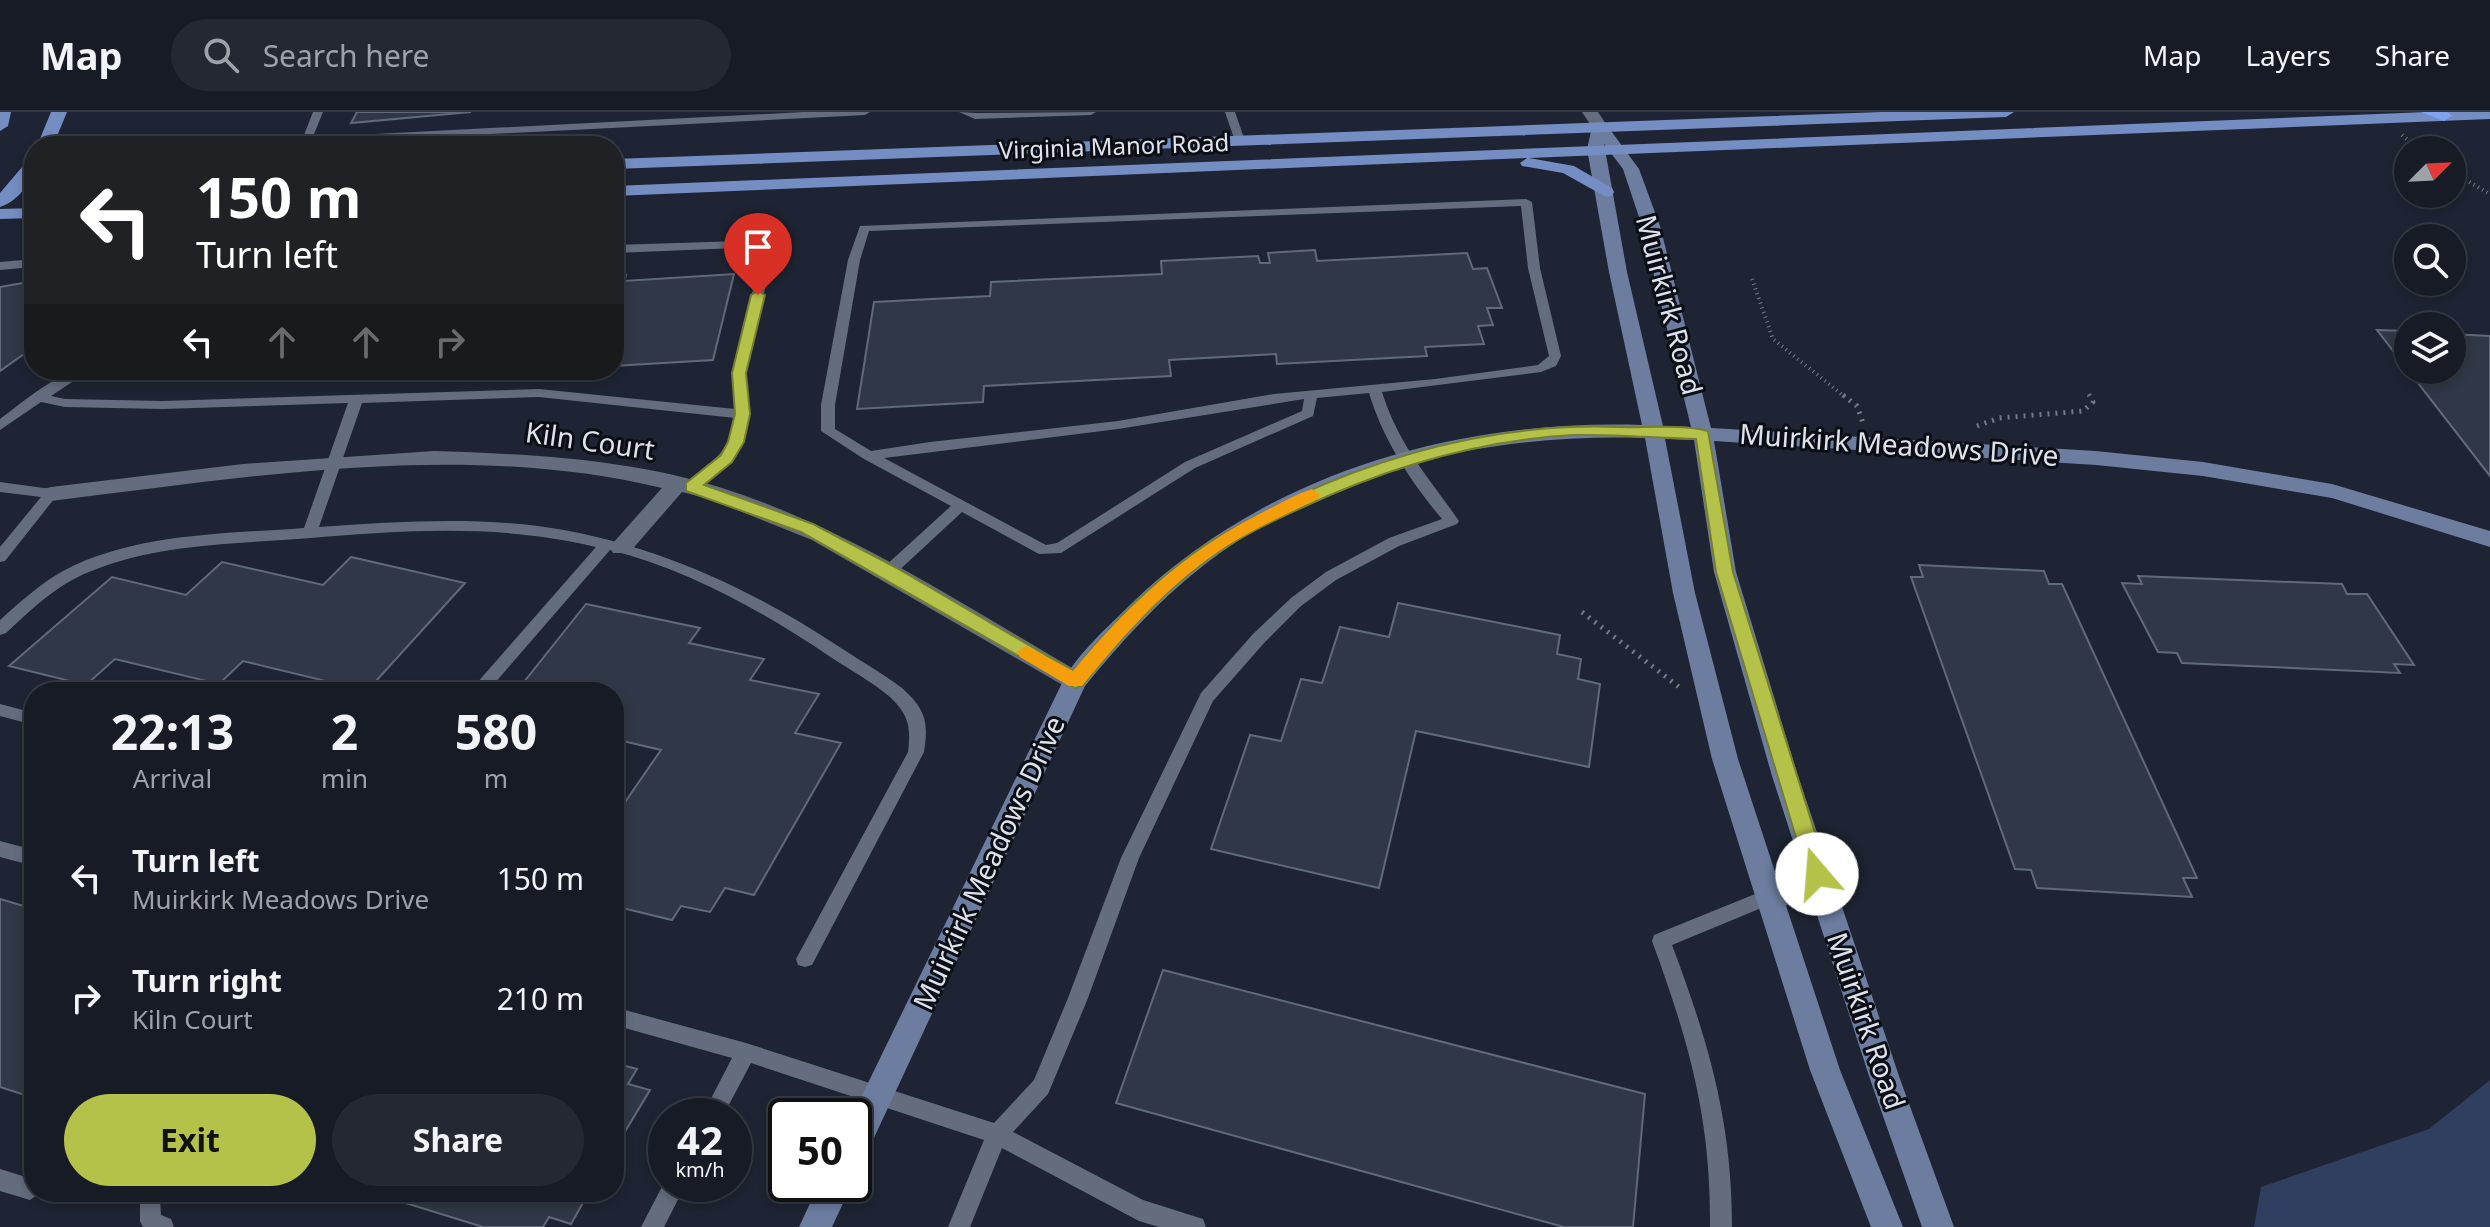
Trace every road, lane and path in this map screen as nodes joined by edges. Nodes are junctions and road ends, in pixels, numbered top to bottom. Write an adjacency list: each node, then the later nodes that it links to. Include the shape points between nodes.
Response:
1 (3, 112): 12 (main road)
2 (59, 112): 15 (main road)
3 (318, 112): 16 (lane)
4 (865, 112): 17 (lane)
5 (964, 112): 6 (lane)
6 (1091, 112)
7 (1230, 112): 19 (lane)
8 (1590, 112): 13 (street, Muirkirk Road)
9 (2006, 112): 13 (main road, Virginia Manor Road)
10 (2436, 114): 11 (main road, Virginia Manor Road); 21 (main road, Virginia Manor Road)
11 (2490, 114)
12 (0, 126)
13 (1600, 127): 19 (main road, Virginia Manor Road); 20 (main road, Muirkirk Road); 21 (main road, Muirkirk Road)
14 (2396, 130): 18 (path)
15 (49, 136)
16 (310, 136)
17 (393, 136)
18 (2403, 136)
19 (1240, 141): 23 (main road, Virginia Manor Road)
20 (1595, 149): 21 (main road, Virginia Manor Road); 22 (main road, Virginia Manor Road); 27 (main road, Muirkirk Road)
21 (1617, 149): 46 (main road, Muirkirk Road, via 1631,169 1651,226)
22 (1474, 155): 26 (main road, Virginia Manor Road); 27 (main road, via 1568,169)
23 (624, 164)
24 (2466, 180): 28 (path)
25 (17, 188): 29 (main road)
26 (624, 191)
27 (1606, 192): 45 (main road, Muirkirk Road)
28 (2490, 194)
29 (0, 202)
30 (24, 213): 31 (main road)
31 (0, 214)
32 (624, 249): 42 (lane, via 770,243 739,373)
33 (24, 264): 34 (lane)
34 (0, 266)
35 (1752, 279): 47 (path, via 1773,339 1857,406)
36 (67, 380): 40 (lane)
37 (1374, 389): 39 (lane); 48 (lane, via 1523,373 1551,363 1555,356 1534,268 1526,202 864,228 828,405 828,431); 49 (lane, via 1380,412)
38 (2089, 394): 44 (path, via 2093,402 2083,411 1999,418)
39 (1311, 395): 48 (lane); 54 (lane, via 1308,413 1190,465 1061,548 1044,550)
40 (39, 397): 41 (lane, via 65,403 163,405); 43 (lane)
41 (356, 400): 42 (lane, via 539,393); 50 (lane)
42 (742, 414): 51 (lane, via 726,458)
43 (0, 426)
44 (1977, 426)
45 (1654, 433): 46 (main road, Muirkirk Meadows Drive); 49 (main road, Muirkirk Meadows Drive, via 1545,433); 69 (main road, Muirkirk Road, via 1684,593 1721,743)
46 (1703, 435): 47 (main road, Muirkirk Meadows Drive); 70 (main road, Muirkirk Road, via 1725,572)
47 (1872, 445): 56 (main road, Muirkirk Meadows Drive, via 2151,461 2311,486)
48 (869, 456): 54 (lane)
49 (1408, 458): 62 (main road, Muirkirk Meadows Drive, via 1293,503 1233,534 1151,597); 77 (lane, via 1431,498 1452,521 1394,542 1331,576 1259,638 1207,697 1130,858 1041,1087)
50 (331, 464): 51 (street, Kiln Court, via 397,456 534,459 649,474); 53 (street, Kiln Court); 55 (lane)
51 (685, 485): 57 (street); 59 (street, Kiln Court, via 807,528)
52 (0, 487): 53 (lane)
53 (51, 494): 58 (lane)
54 (961, 505): 59 (lane)
55 (310, 533): 57 (lane, via 436,525 527,530); 61 (lane, via 181,545 94,564 50,585)
56 (2490, 539)
57 (614, 546): 63 (lane); 71 (lane, via 714,581 768,609 905,699 915,712 916,752)
58 (0, 557)
59 (889, 571): 62 (street, Kiln Court)
60 (1582, 612): 64 (path)
61 (0, 629)
62 (1075, 681): 74 (main road, Muirkirk Meadows Drive)
63 (486, 682)
64 (1679, 687)
65 (0, 710): 66 (lane)
66 (24, 716)
67 (0, 849): 68 (lane)
68 (24, 855)
69 (1770, 896): 70 (lane); 88 (lane, via 1661,941 1713,1099); 89 (main road, Muirkirk Road, via 1825,1070)
70 (1825, 899): 90 (main road, Muirkirk Road)
71 (805, 959)
72 (624, 1019): 73 (lane)
73 (746, 1052): 74 (lane); 75 (lane)
74 (879, 1093): 76 (main road, Muirkirk Meadows Drive); 77 (lane)
75 (722, 1098)
76 (872, 1108)
77 (997, 1134): 86 (lane); 87 (lane, via 1139,1210)
78 (0, 1180): 79 (lane)
79 (24, 1187)
80 (149, 1202): 83 (lane, via 151,1221)
81 (665, 1202): 84 (lane)
82 (827, 1202): 85 (main road)
83 (163, 1227)
84 (652, 1227)
85 (815, 1227)
86 (959, 1227)
87 (1195, 1227)
88 (1721, 1227)
89 (1887, 1227)
90 (1938, 1227)

